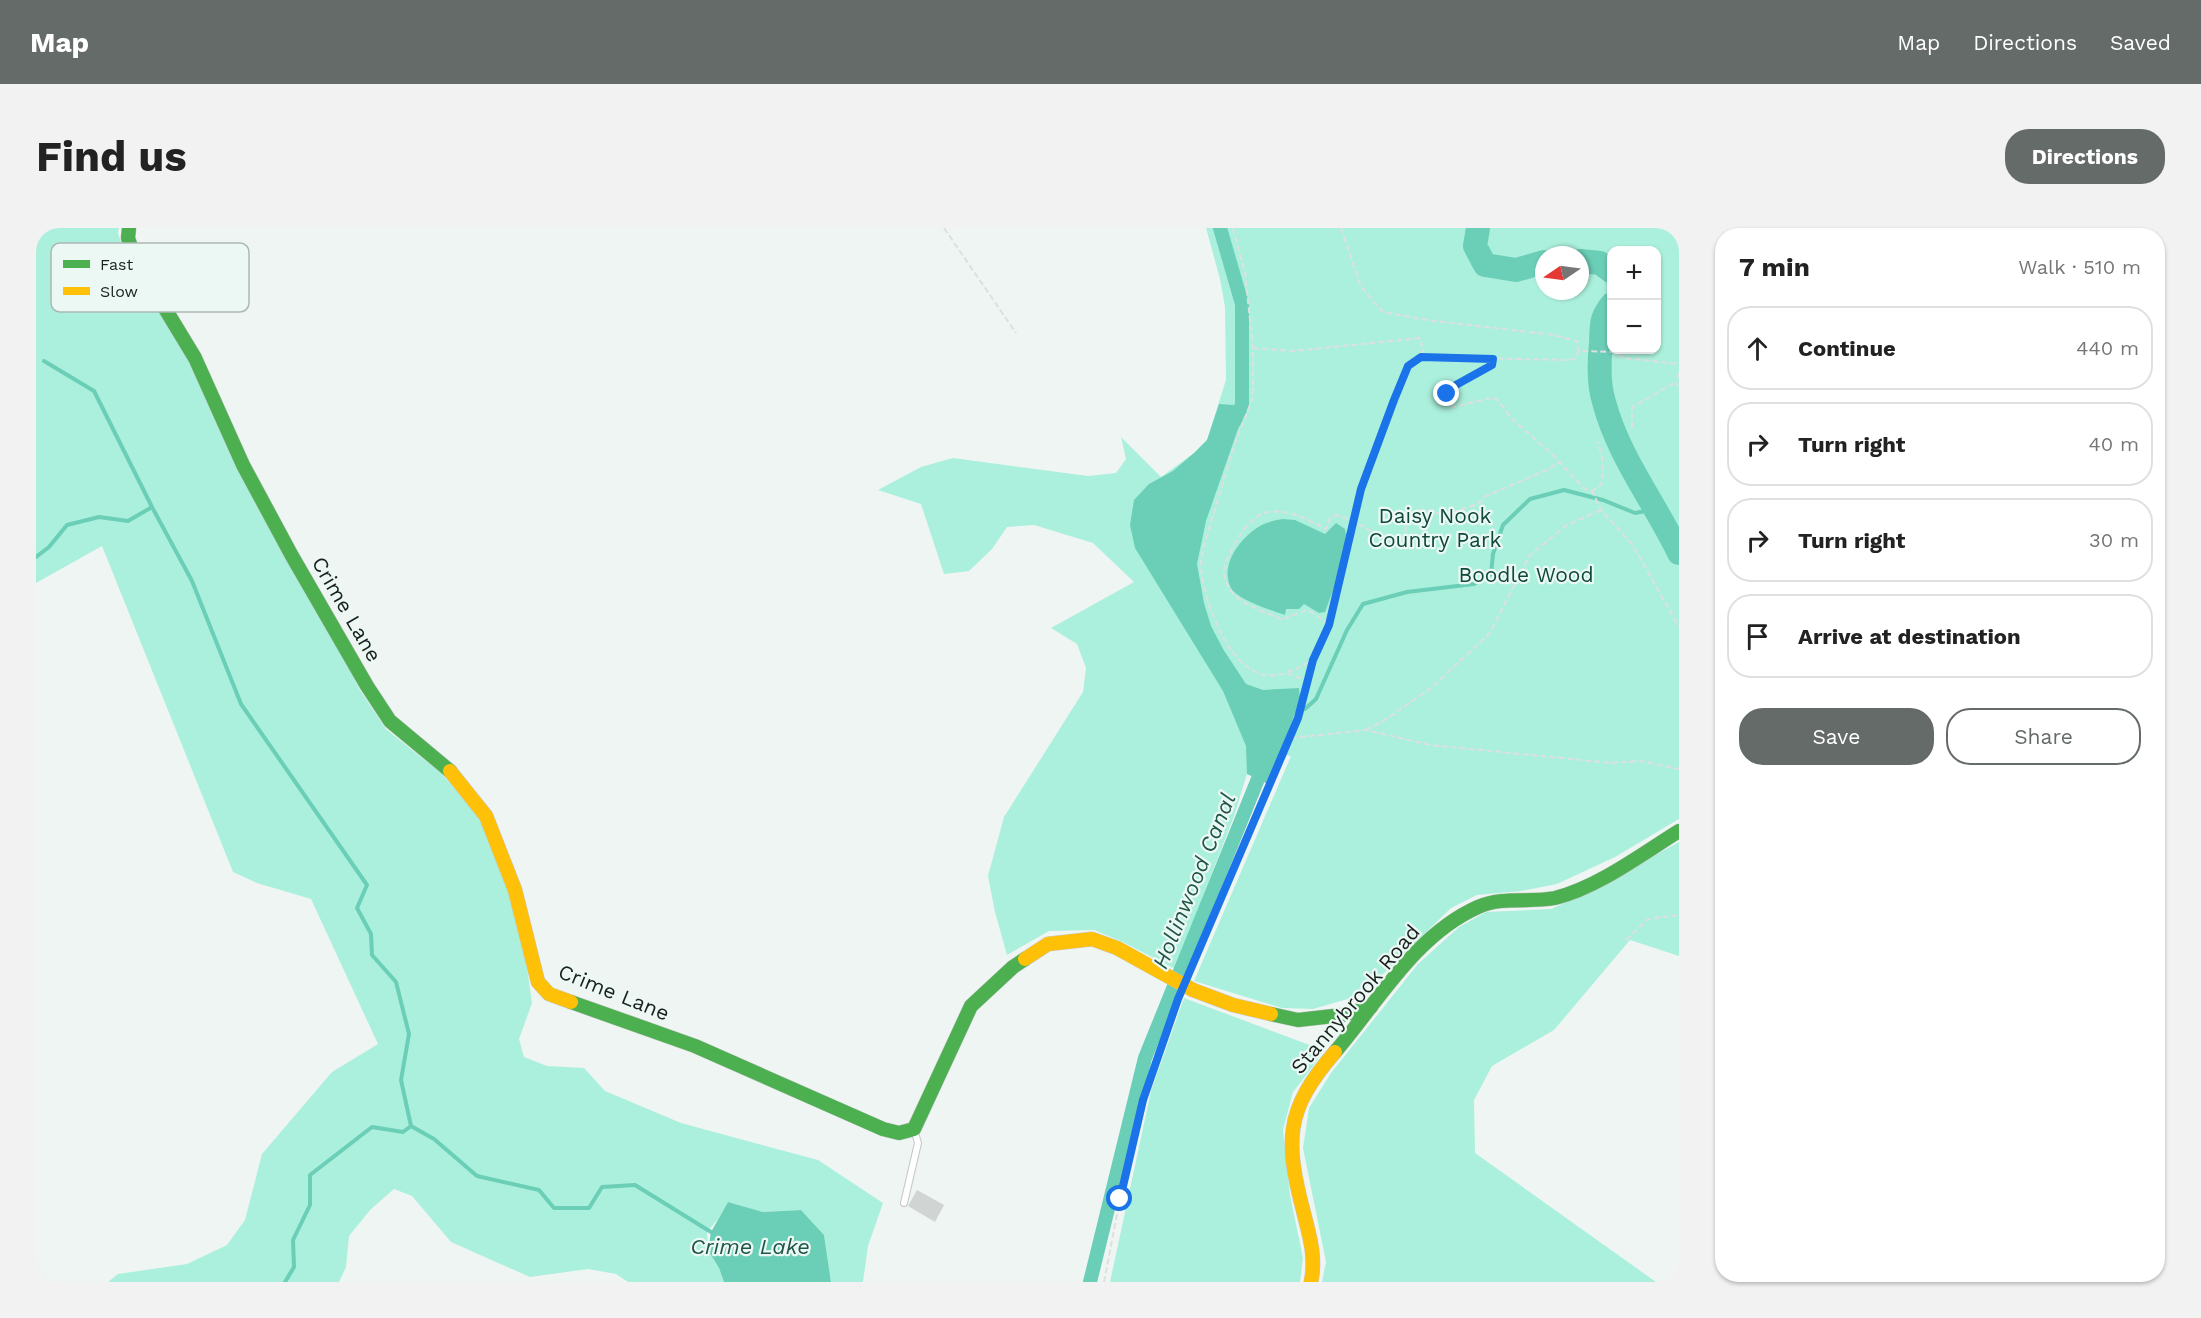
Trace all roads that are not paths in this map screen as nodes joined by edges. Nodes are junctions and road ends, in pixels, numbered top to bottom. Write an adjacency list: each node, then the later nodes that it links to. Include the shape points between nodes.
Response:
1 (129, 228): 2 (street, Crime Lane)
2 (130, 243)
3 (167, 312): 6 (street, Crime Lane, via 195,358 243,465 367,686 390,721 450,771 486,816 515,890 538,982 549,994 695,1046 883,1129 899,1133)
4 (1679, 831): 5 (street, Stannybrook Road, via 1611,872 1563,895 1478,907 1432,938)
5 (1371, 1007): 6 (street, via 1298,1020 1233,1005 1193,990 1117,948 1092,939 1048,945 1013,967 971,1006); 8 (street, Stannybrook Road, via 1305,1090 1293,1123 1296,1178 1312,1240)
6 (914, 1129): 7 (lane, via 918,1143)
7 (904, 1203)
8 (1311, 1282)

